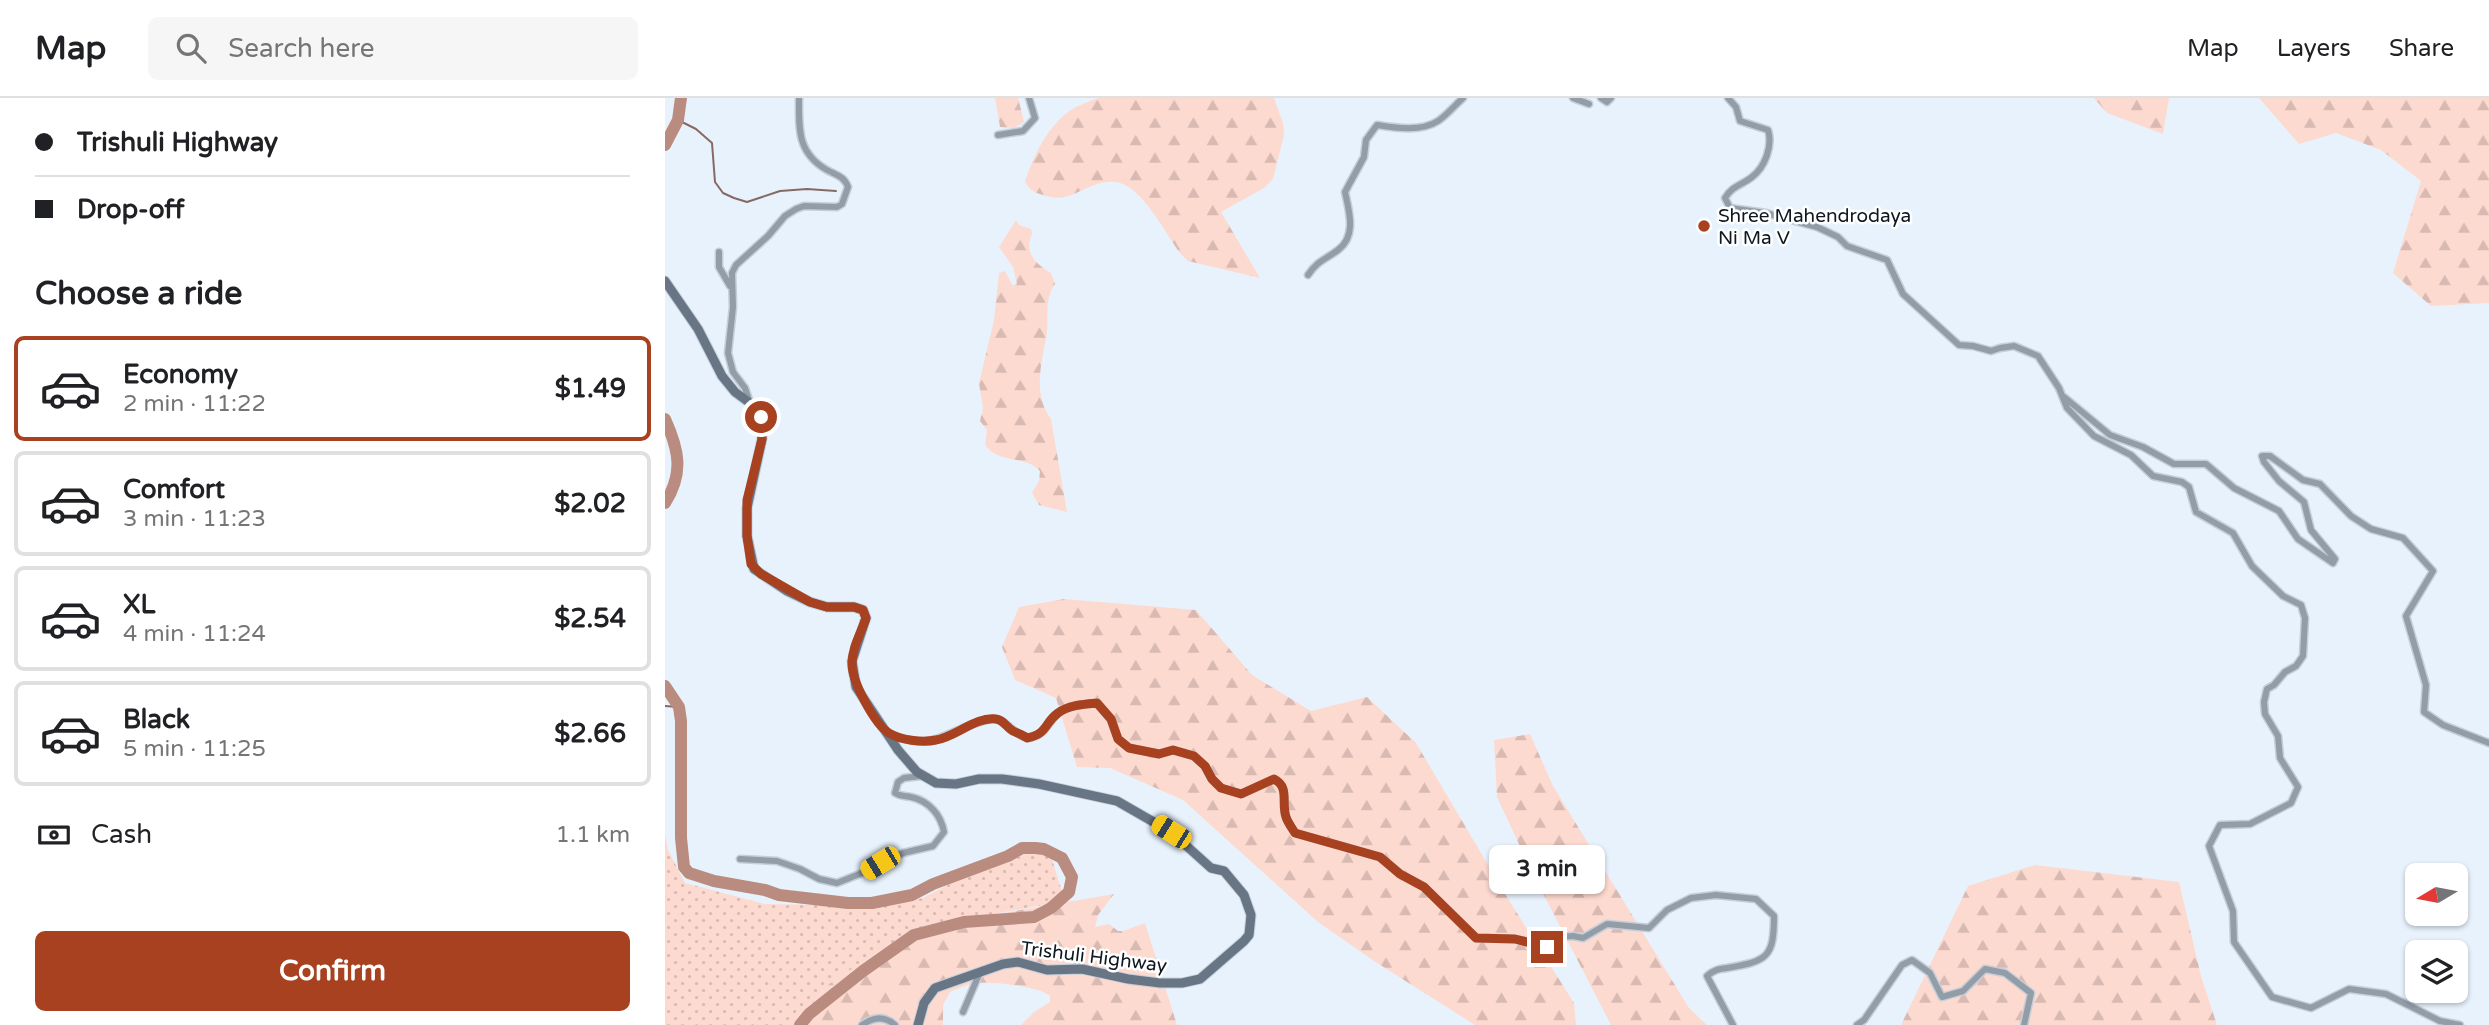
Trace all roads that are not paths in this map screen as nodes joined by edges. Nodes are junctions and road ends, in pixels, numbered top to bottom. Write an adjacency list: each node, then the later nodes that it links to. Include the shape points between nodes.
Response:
1 (799, 98): 13 (street, via 803,149 845,181 844,201 835,208 802,206 785,216 736,265)
2 (1029, 98): 9 (street, via 1035,118 1023,131)
3 (1463, 98): 11 (street, via 1429,124 1399,129 1377,125 1345,192 1351,219 1347,241 1317,262)
4 (1573, 98): 8 (street)
5 (1601, 98): 6 (street, via 1607,102)
6 (1611, 98)
7 (1728, 98): 14 (street, via 1740,121 1768,130 1770,137 1760,169 1729,190 1725,198 1730,208 1817,227 1847,246 1887,260 1903,294 1959,345 1991,351 2014,346 2027,350 2038,356)
8 (1588, 104)
9 (998, 135)
10 (719, 252): 13 (street, via 719,267)
11 (1308, 275)
12 (665, 281): 15 (street, via 722,376)
13 (731, 288): 15 (street, via 728,353)
14 (2062, 396): 17 (street, via 2110,436 2173,464 2206,464 2234,488 2279,511 2298,539 2333,563 2335,559 2311,530 2304,502 2279,481 2262,456 2270,456 2303,480 2320,484 2371,529 2403,538 2433,571 2406,616 2426,685 2424,712); 28 (street, via 2067,408 2094,436 2131,456 2153,476 2189,487 2196,512 2232,533 2252,566 2303,609 2303,656 2267,689 2264,702 2265,714 2278,736 2280,758 2298,787 2291,803 2250,824 2220,825 2209,846 2232,911 2234,942 2272,997 2311,1009 2349,989 2386,994 2440,1021)
15 (749, 402): 16 (street, via 761,417 763,430 747,500 751,564 810,602 863,610 866,618 852,661 854,678 860,695)
16 (886, 732): 18 (street); 25 (street, via 935,741 969,725 997,719 1027,738 1047,729 1058,712 1097,703 1125,745 1159,754 1173,750 1194,756 1221,788 1241,794 1274,779 1280,782 1286,819 1295,833 1380,857 1424,887 1476,938 1515,939 1555,949 1560,937 1583,937 1607,924 1649,928 1667,910 1691,898 1756,899 1774,916 1774,940 1767,955 1756,963 1714,970 1707,976)
17 (2489, 743)
18 (923, 776): 19 (street, via 904,778 895,793 918,799 938,814 944,832 933,846 903,853 837,883 777,861); 20 (street, Trishuli Highway, via 936,783 1002,779 1039,783 1117,801 1171,832 1211,868 1224,871 1244,895 1251,915 1249,934 1238,948 1206,975 1191,981 1160,983 1082,969 1047,970 1018,962)
19 (740, 859)
20 (981, 971): 21 (street); 24 (street, Trishuli Highway, via 935,988 924,1003)
21 (963, 1012)
22 (862, 1025): 23 (street, via 882,1018)
23 (895, 1025)
24 (918, 1025)
25 (1733, 1025)
26 (1857, 1025): 27 (street, via 1902,965 1912,960 1930,973 1942,996 1963,991 1985,969 2005,973 2031,993)
27 (2024, 1025)
28 (2460, 1025)

